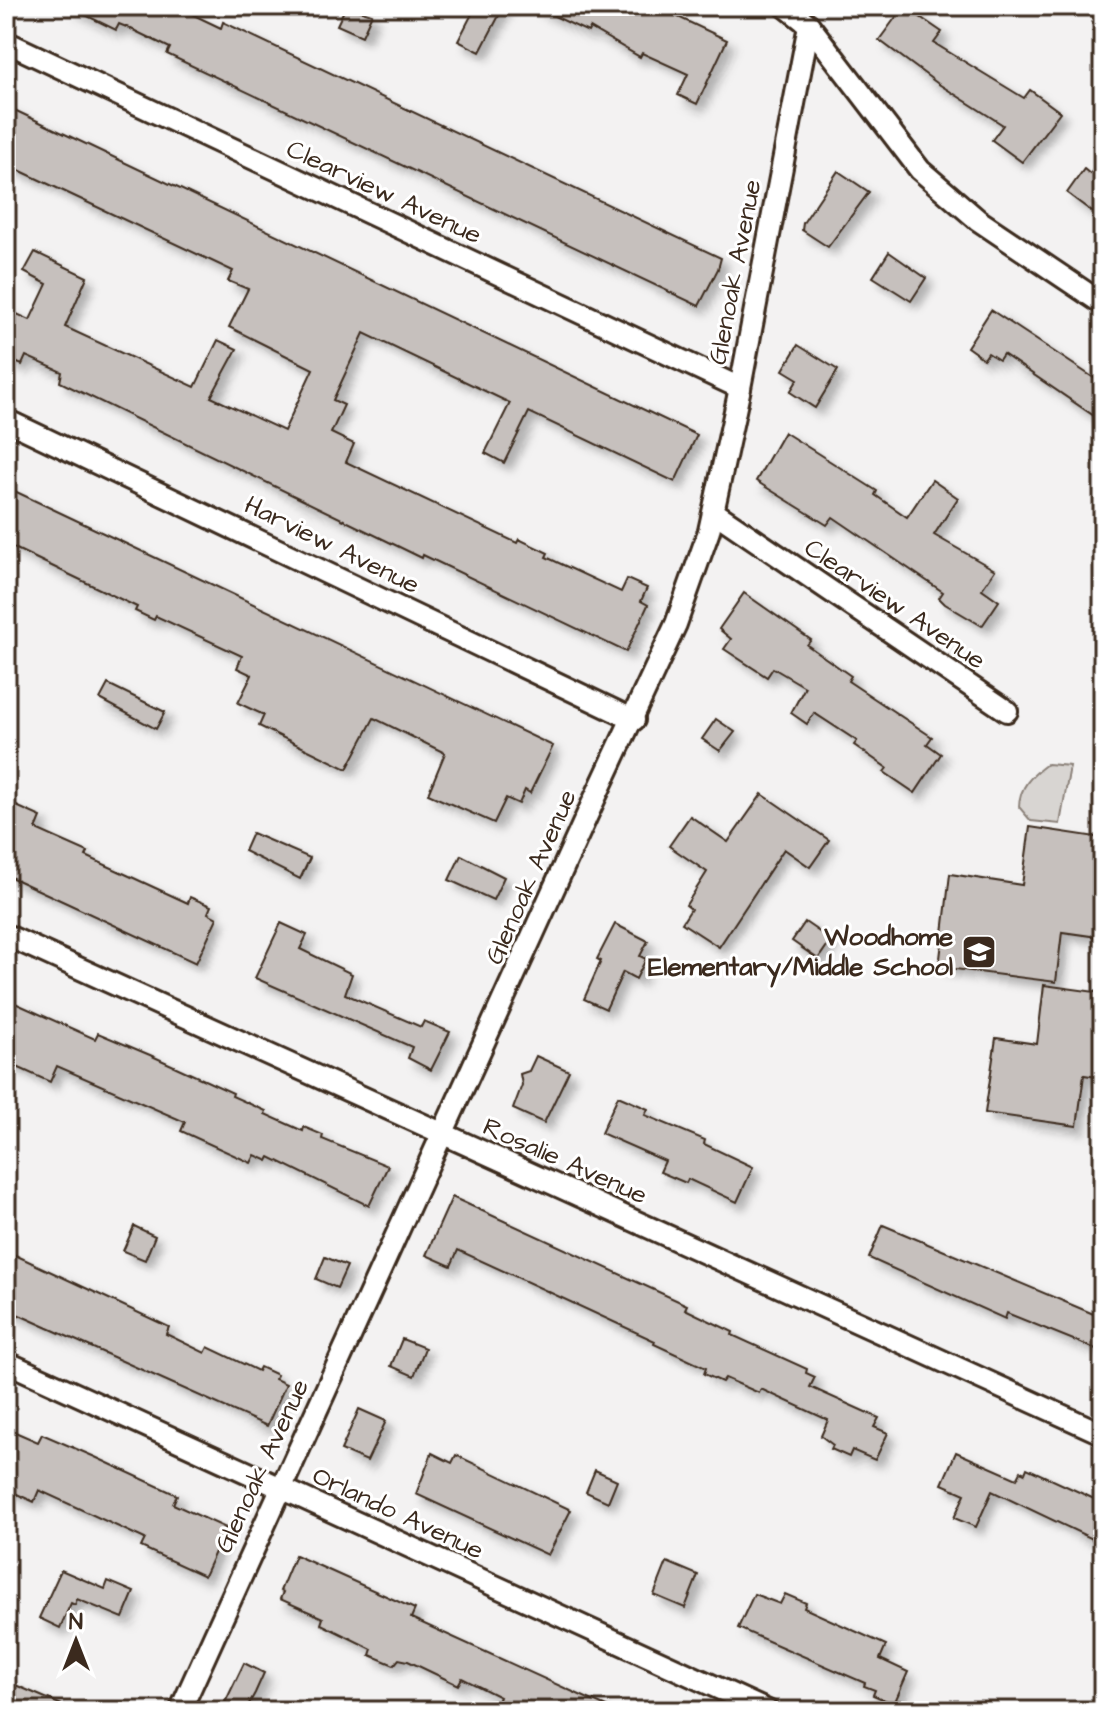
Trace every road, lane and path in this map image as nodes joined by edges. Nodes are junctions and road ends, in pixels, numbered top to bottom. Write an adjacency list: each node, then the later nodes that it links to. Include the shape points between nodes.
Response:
1 (785, 6): 2 (street)
2 (809, 25): 4 (street, via 920,170 978,220); 5 (street, Glenoak Avenue)
3 (6, 42): 5 (street, Clearview Avenue)
4 (1103, 304)
5 (740, 388): 7 (street, Glenoak Avenue)
6 (6, 420): 9 (street, Harview Avenue)
7 (714, 512): 8 (street, Clearview Avenue); 9 (street, Glenoak Avenue, via 691,587)
8 (1007, 711)
9 (634, 720): 11 (street, Glenoak Avenue)
10 (6, 935): 11 (street, Rosalie Avenue)
11 (443, 1134): 13 (street, Rosalie Avenue); 14 (street, Glenoak Avenue)
12 (6, 1362): 14 (street, Orlando Avenue)
13 (1103, 1434)
14 (281, 1488): 15 (street, Glenoak Avenue); 16 (street, Orlando Avenue)
15 (180, 1711)
16 (768, 1711)

